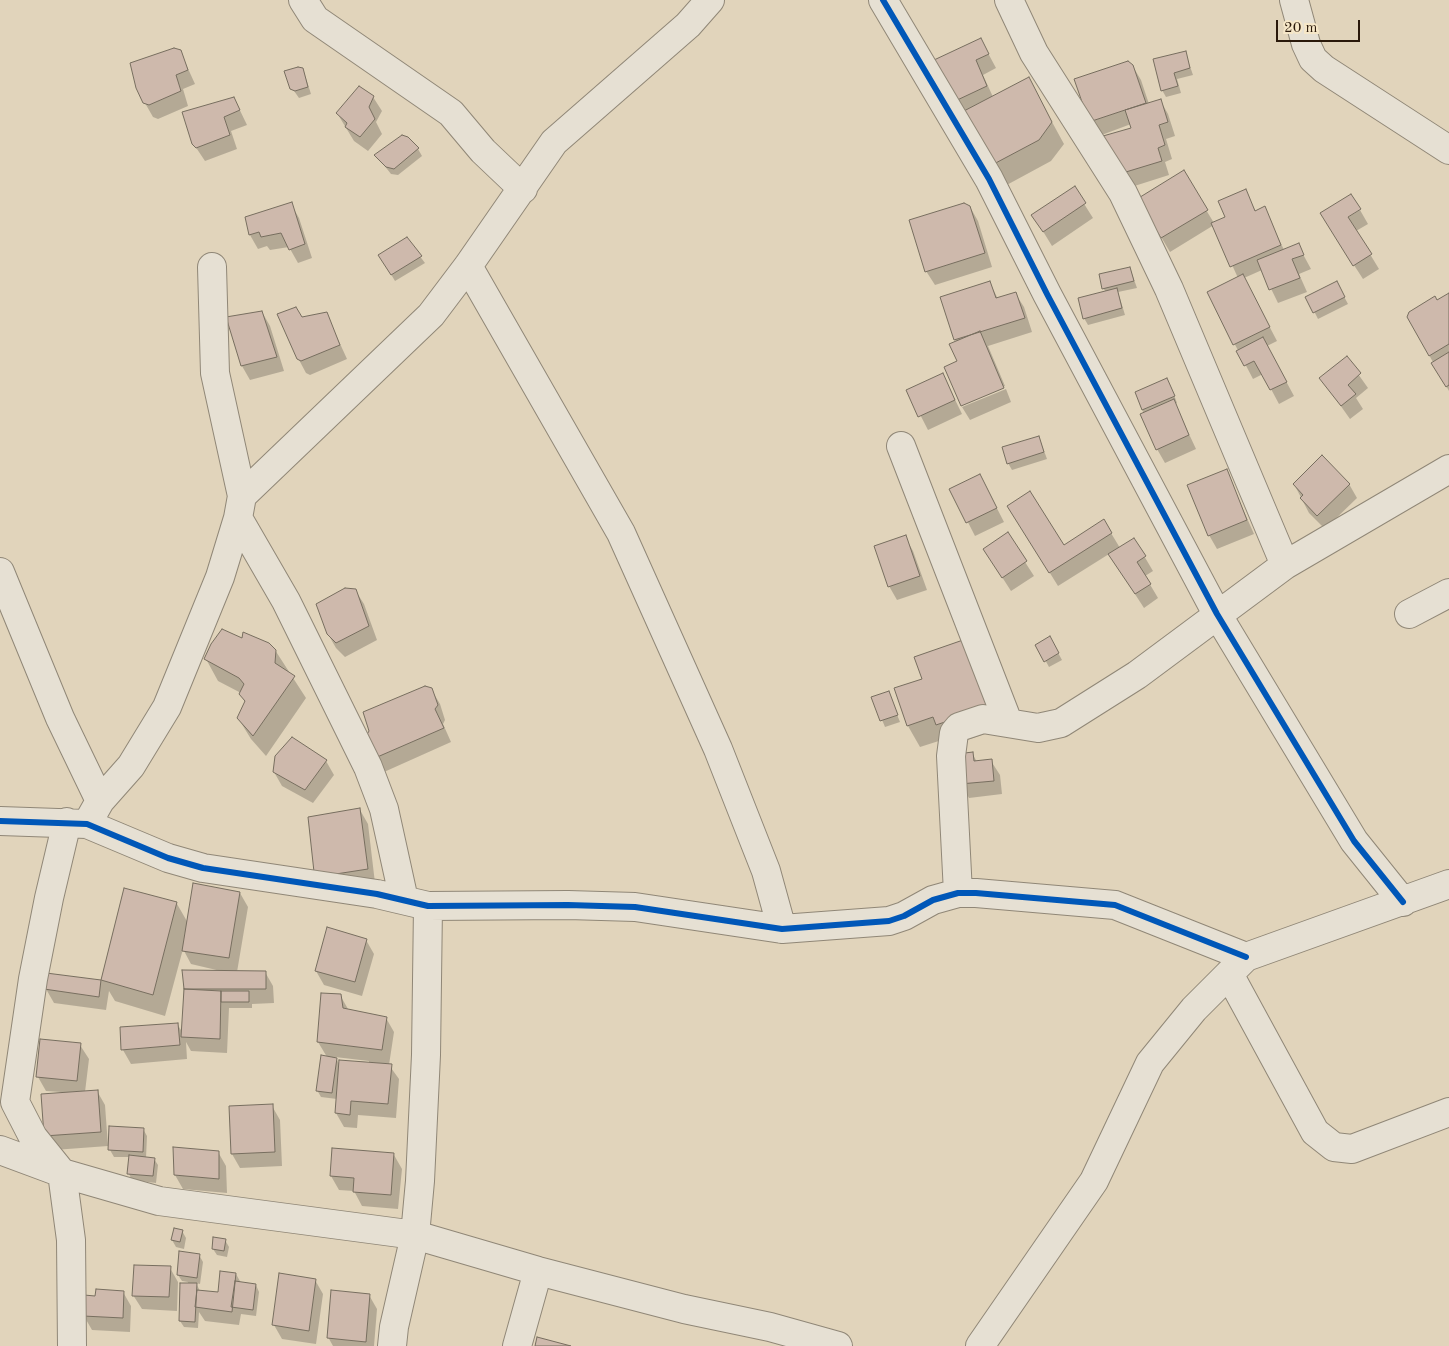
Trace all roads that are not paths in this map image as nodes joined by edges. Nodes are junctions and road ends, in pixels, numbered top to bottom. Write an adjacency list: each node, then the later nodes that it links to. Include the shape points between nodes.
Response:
1 (303, 0): 7 (street, via 315,19 451,113)
2 (710, 0): 7 (street, via 688,25 554,142)
3 (883, 0): 16 (street, via 989,179)
4 (1010, 0): 13 (street, via 1034,52 1123,192 1169,288)
5 (1294, 0): 6 (street, via 1313,59)
6 (1449, 150)
7 (523, 189): 8 (street)
8 (468, 266): 12 (street, via 431,315); 26 (street, via 621,533 718,749 766,871)
9 (212, 268): 12 (street, via 215,373)
10 (900, 446): 18 (street)
11 (1449, 469): 13 (street)
12 (240, 507): 19 (street, via 220,577 167,707 131,766); 25 (street, via 368,767)
13 (1285, 565): 16 (street)
14 (0, 572): 19 (street, via 60,718)
15 (1449, 593): 17 (street)
16 (1217, 614): 18 (street, via 1137,675 1061,723 1038,728); 24 (street, via 1354,842)
17 (1409, 614)
18 (1008, 722): 23 (street, via 983,719 959,727 954,733 951,756)
19 (100, 801): 21 (street)
20 (0, 821): 21 (street)
21 (77, 823): 25 (street, via 202,868 377,894); 28 (street, via 49,898)
22 (1449, 884): 24 (street)
23 (958, 894): 26 (street, via 933,900 889,921); 27 (street, via 1115,906)
24 (1403, 902): 27 (street)
25 (416, 903): 26 (street, via 635,907); 32 (street, via 425,1064)
26 (782, 929)
27 (1238, 965): 29 (street, via 1315,1132 1334,1147 1352,1149); 38 (street, via 1194,1010 1150,1063 1094,1181)
28 (8, 1106): 31 (street)
29 (1449, 1112)
30 (0, 1150): 31 (street)
31 (62, 1173): 32 (street, via 159,1201); 34 (street, via 71,1240)
32 (415, 1235): 33 (street); 35 (street)
33 (538, 1271): 36 (street); 37 (street)
34 (72, 1346)
35 (392, 1346)
36 (517, 1346)
37 (838, 1346)
38 (980, 1346)

